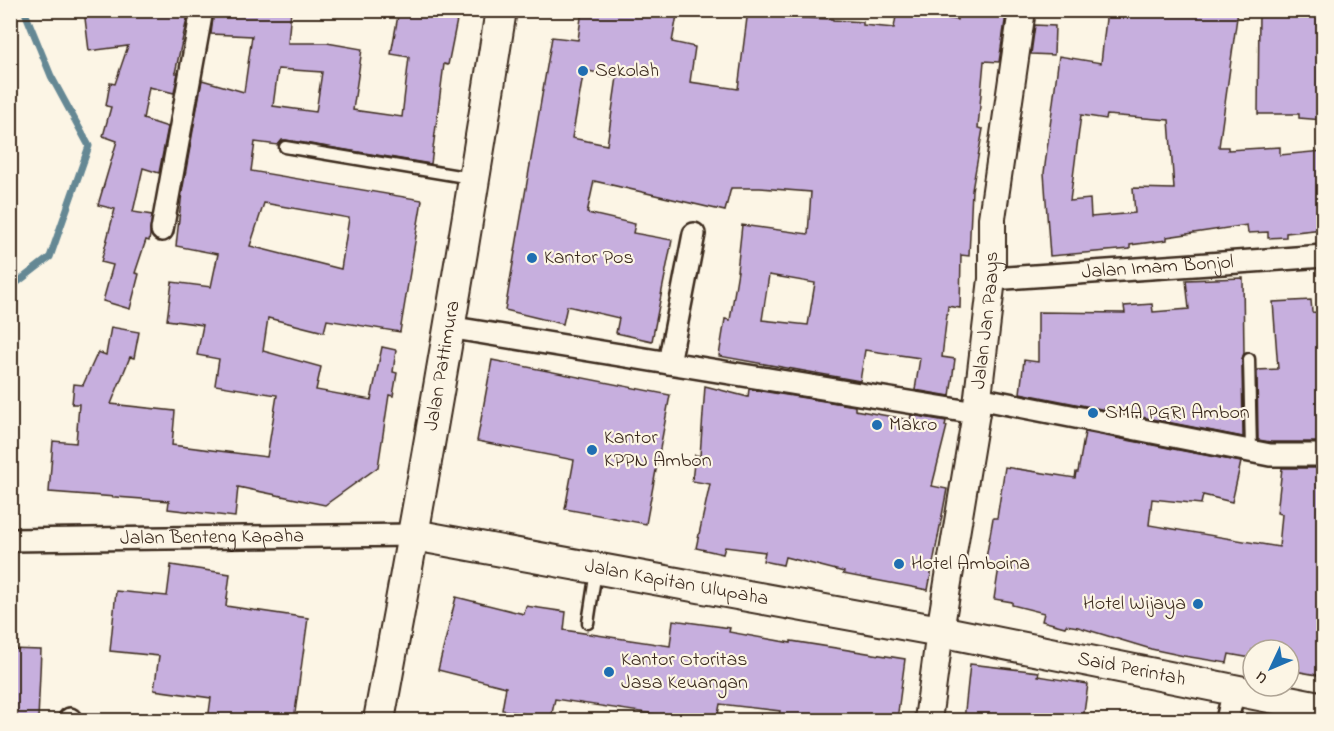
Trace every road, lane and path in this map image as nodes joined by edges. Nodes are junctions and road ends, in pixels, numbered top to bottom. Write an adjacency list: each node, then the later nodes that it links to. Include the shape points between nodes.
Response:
1 (202, 10): 6 (street)
2 (501, 10): 5 (main road, Jalan Pattimura)
3 (1022, 10): 9 (street, Jalan Jan Paays, via 992,218)
4 (285, 147): 5 (lane)
5 (474, 179): 10 (main road, Jalan Pattimura)
6 (162, 230)
7 (694, 234): 12 (street)
8 (1323, 256): 9 (street, Jalan Imam Bonjol)
9 (992, 279): 13 (street, Jalan Jan Paays)
10 (448, 327): 12 (street); 16 (main road, Jalan Pattimura)
11 (1250, 359): 14 (lane)
12 (669, 363): 13 (street)
13 (977, 405): 14 (street); 20 (street, Jalan Jan Paays)
14 (1251, 451): 15 (street)
15 (1323, 455)
16 (414, 535): 17 (street, Jalan Benteng Kapaha); 18 (main road, Jalan Kapitan Ulupaha); 23 (main road, Jalan Pattimura)
17 (10, 540)
18 (596, 568): 19 (lane); 20 (main road, Jalan Kapitan Ulupaha)
19 (588, 623)
20 (940, 631): 21 (main road, Said Perintah); 24 (street, Jalan Jan Paays)
21 (1233, 690): 22 (main road, Said Perintah); 25 (street)
22 (1323, 708)
23 (379, 720)
24 (928, 720)
25 (1227, 720)

